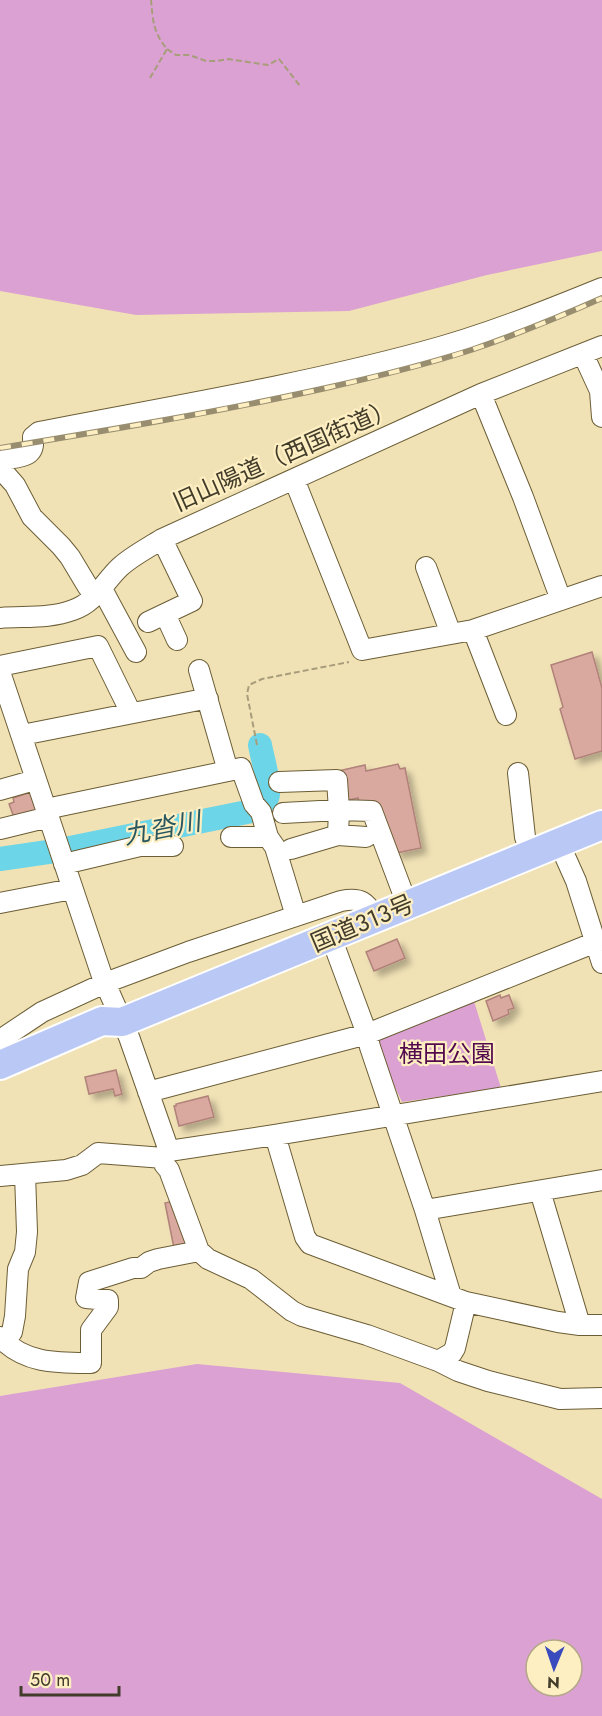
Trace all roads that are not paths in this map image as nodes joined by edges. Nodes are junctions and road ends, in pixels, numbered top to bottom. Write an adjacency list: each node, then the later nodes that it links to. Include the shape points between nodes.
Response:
1 (602, 288): 6 (street, via 424,352 281,386 39,432 33,437 30,453)
2 (602, 346): 3 (street, 旧山陽道（西国街道）)
3 (583, 354): 4 (street, 旧山陽道（西国街道）); 5 (street, via 600,391)
4 (481, 394): 8 (street, 旧山陽道（西国街道）); 13 (street)
5 (602, 417)
6 (0, 460)
7 (0, 468): 12 (street, via 15,485 32,517 70,557 88,587)
8 (294, 478): 9 (street, 旧山陽道（西国街道）); 16 (street, via 362,650)
9 (162, 539): 12 (street, 旧山陽道（西国街道）, via 124,563); 17 (street, via 192,601 156,618)
10 (426, 567): 16 (street)
11 (602, 586): 13 (street)
12 (99, 592): 14 (street, 旧山陽道（西国街道）, via 88,603 57,614); 18 (street)
13 (561, 600): 15 (street)
14 (0, 618)
15 (473, 630): 16 (street); 24 (street)
16 (451, 634)
17 (177, 640)
18 (136, 652)
19 (0, 666): 23 (street, via 98,646)
20 (199, 670): 22 (street)
21 (0, 672): 25 (street)
22 (208, 699): 23 (street); 26 (street)
23 (131, 713): 25 (street)
24 (506, 715)
25 (21, 735): 28 (street)
26 (228, 771): 32 (street); 38 (street, via 241,768)
27 (518, 773): 44 (street, via 525,837)
28 (35, 780): 30 (street); 32 (street)
29 (279, 782): 31 (street, via 337,780)
30 (0, 790)
31 (339, 810): 33 (street); 36 (street); 47 (street, via 372,810)
32 (47, 813): 35 (street); 43 (street)
33 (282, 813)
34 (602, 825): 40 (highway, 国道313号)
35 (0, 829)
36 (338, 835): 39 (street); 42 (street)
37 (231, 837): 38 (street)
38 (268, 837): 48 (street)
39 (366, 837)
40 (559, 843): 44 (highway, 国道313号); 51 (street)
41 (173, 846): 43 (street)
42 (291, 849)
43 (61, 854): 45 (street)
44 (531, 854): 47 (highway, 国道313号)
45 (72, 889): 46 (street); 53 (street)
46 (0, 903)
47 (407, 904): 49 (highway, 国道313号)
48 (296, 916): 49 (street, via 347,900 368,905); 53 (street)
49 (376, 918): 50 (highway, 国道313号)
50 (331, 937): 54 (highway, 国道313号); 55 (street)
51 (596, 942): 52 (street); 55 (street)
52 (602, 963)
53 (105, 983): 54 (street); 56 (street, via 42,1012)
54 (122, 1022): 57 (highway, 国道313号, via 102,1021); 58 (highway, 国道313号, via 111,1034); 60 (street)
55 (367, 1034): 60 (street); 61 (street)
56 (0, 1040)
57 (0, 1065)
58 (0, 1080)
59 (602, 1081): 61 (street)
60 (148, 1092): 63 (street)
61 (393, 1115): 62 (street); 68 (street)
62 (275, 1135): 63 (street); 70 (street, via 310,1244)
63 (167, 1154): 64 (street, via 99,1153 74,1168); 69 (street, via 164,1164)
64 (26, 1174): 65 (street); 73 (street, via 25,1252 18,1269 12,1332)
65 (0, 1176)
66 (602, 1180): 67 (street)
67 (540, 1191): 68 (street); 71 (street)
68 (425, 1210): 70 (street)
69 (199, 1251): 73 (street, via 158,1259 141,1268 89,1282 86,1298 108,1300 108,1307 91,1330 91,1363 31,1358); 74 (street, via 251,1279 302,1316)
70 (459, 1299): 71 (street); 74 (street, via 455,1348)
71 (580, 1324): 72 (street)
72 (602, 1325)
73 (2, 1340)
74 (438, 1361): 75 (street, via 488,1381 560,1399)
75 (602, 1398)

